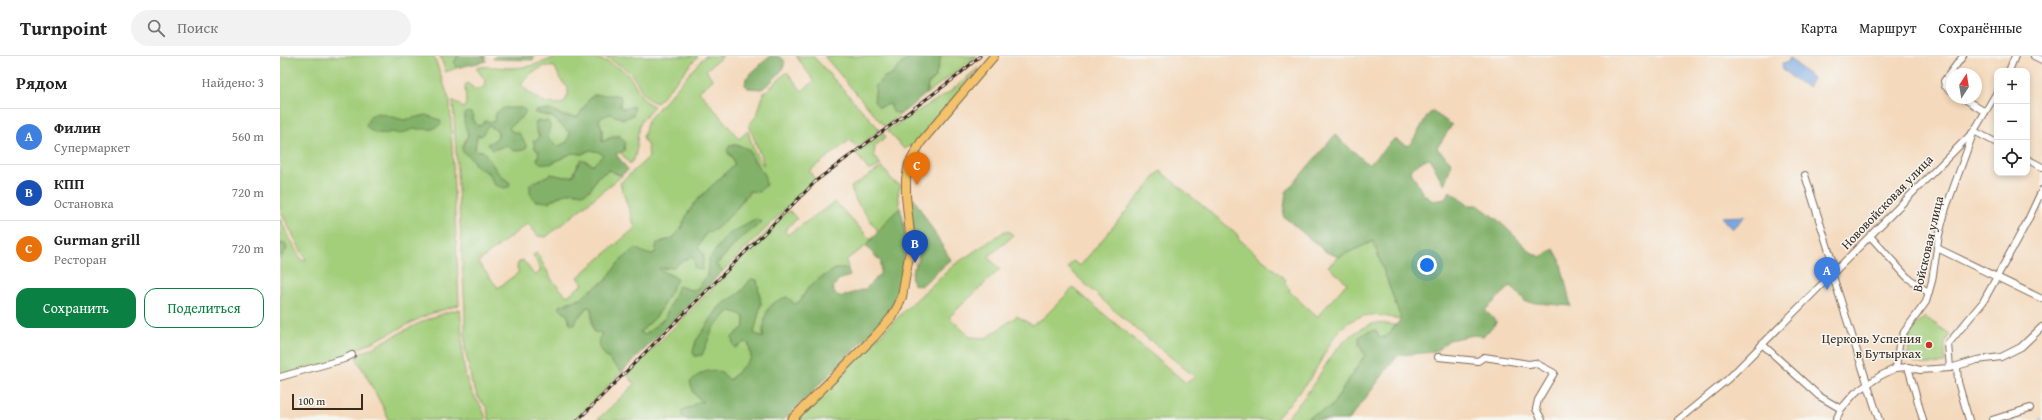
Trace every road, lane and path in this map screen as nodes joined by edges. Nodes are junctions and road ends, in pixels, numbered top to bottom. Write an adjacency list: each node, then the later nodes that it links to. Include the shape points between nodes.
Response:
1 (994, 56): 35 (main road, via 921,142 909,164 906,196 911,244 902,297 898,306 874,337)
2 (1963, 56): 6 (street)
3 (2015, 56): 7 (street)
4 (2034, 56): 5 (street)
5 (2042, 60)
6 (1954, 68)
7 (2010, 68)
8 (1994, 97): 10 (street, Войсковая улица)
9 (1973, 104): 10 (street)
10 (1985, 112): 11 (street, Войсковая улица)
11 (1974, 131): 12 (street); 17 (street, Нововойсковая улица); 18 (street, Войсковая улица, via 1946,208)
12 (1994, 141)
13 (2030, 161): 14 (street)
14 (2042, 167)
15 (1805, 175): 19 (street, via 1834,267)
16 (2042, 190): 20 (street)
17 (1870, 236): 19 (street, Нововойсковая улица); 21 (street, via 1907,277)
18 (1937, 248): 20 (street); 21 (street, Войсковая улица)
19 (1832, 273): 24 (street, Нововойсковая улица); 32 (street)
20 (1997, 277): 22 (street); 30 (street, via 1983,302 1948,344)
21 (1929, 293): 29 (street, Войсковая улица, via 1922,310 1904,332 1899,345)
22 (2042, 299)
23 (2042, 327): 28 (street, via 2021,347 2001,358 1977,360)
24 (1762, 344): 34 (street, via 1819,396); 37 (street, Нововойсковая улица, via 1728,379)
25 (352, 354): 31 (street, via 344,359)
26 (1438, 357): 36 (street, via 1478,361 1484,358 1508,363 1535,362 1554,373 1538,400 1536,409)
27 (1908, 367): 29 (street); 30 (street, via 1920,370); 40 (street)
28 (1957, 367): 30 (street); 41 (street, via 1958,382)
29 (1896, 368): 32 (street)
30 (1950, 368)
31 (280, 377)
32 (1868, 384): 34 (street, via 1855,392); 39 (street)
33 (2030, 408): 42 (street)
34 (1842, 409): 38 (street)
35 (791, 420)
36 (1542, 420)
37 (1678, 420)
38 (1836, 420)
39 (1879, 420)
40 (1923, 420)
41 (1969, 420)
42 (1992, 420)

